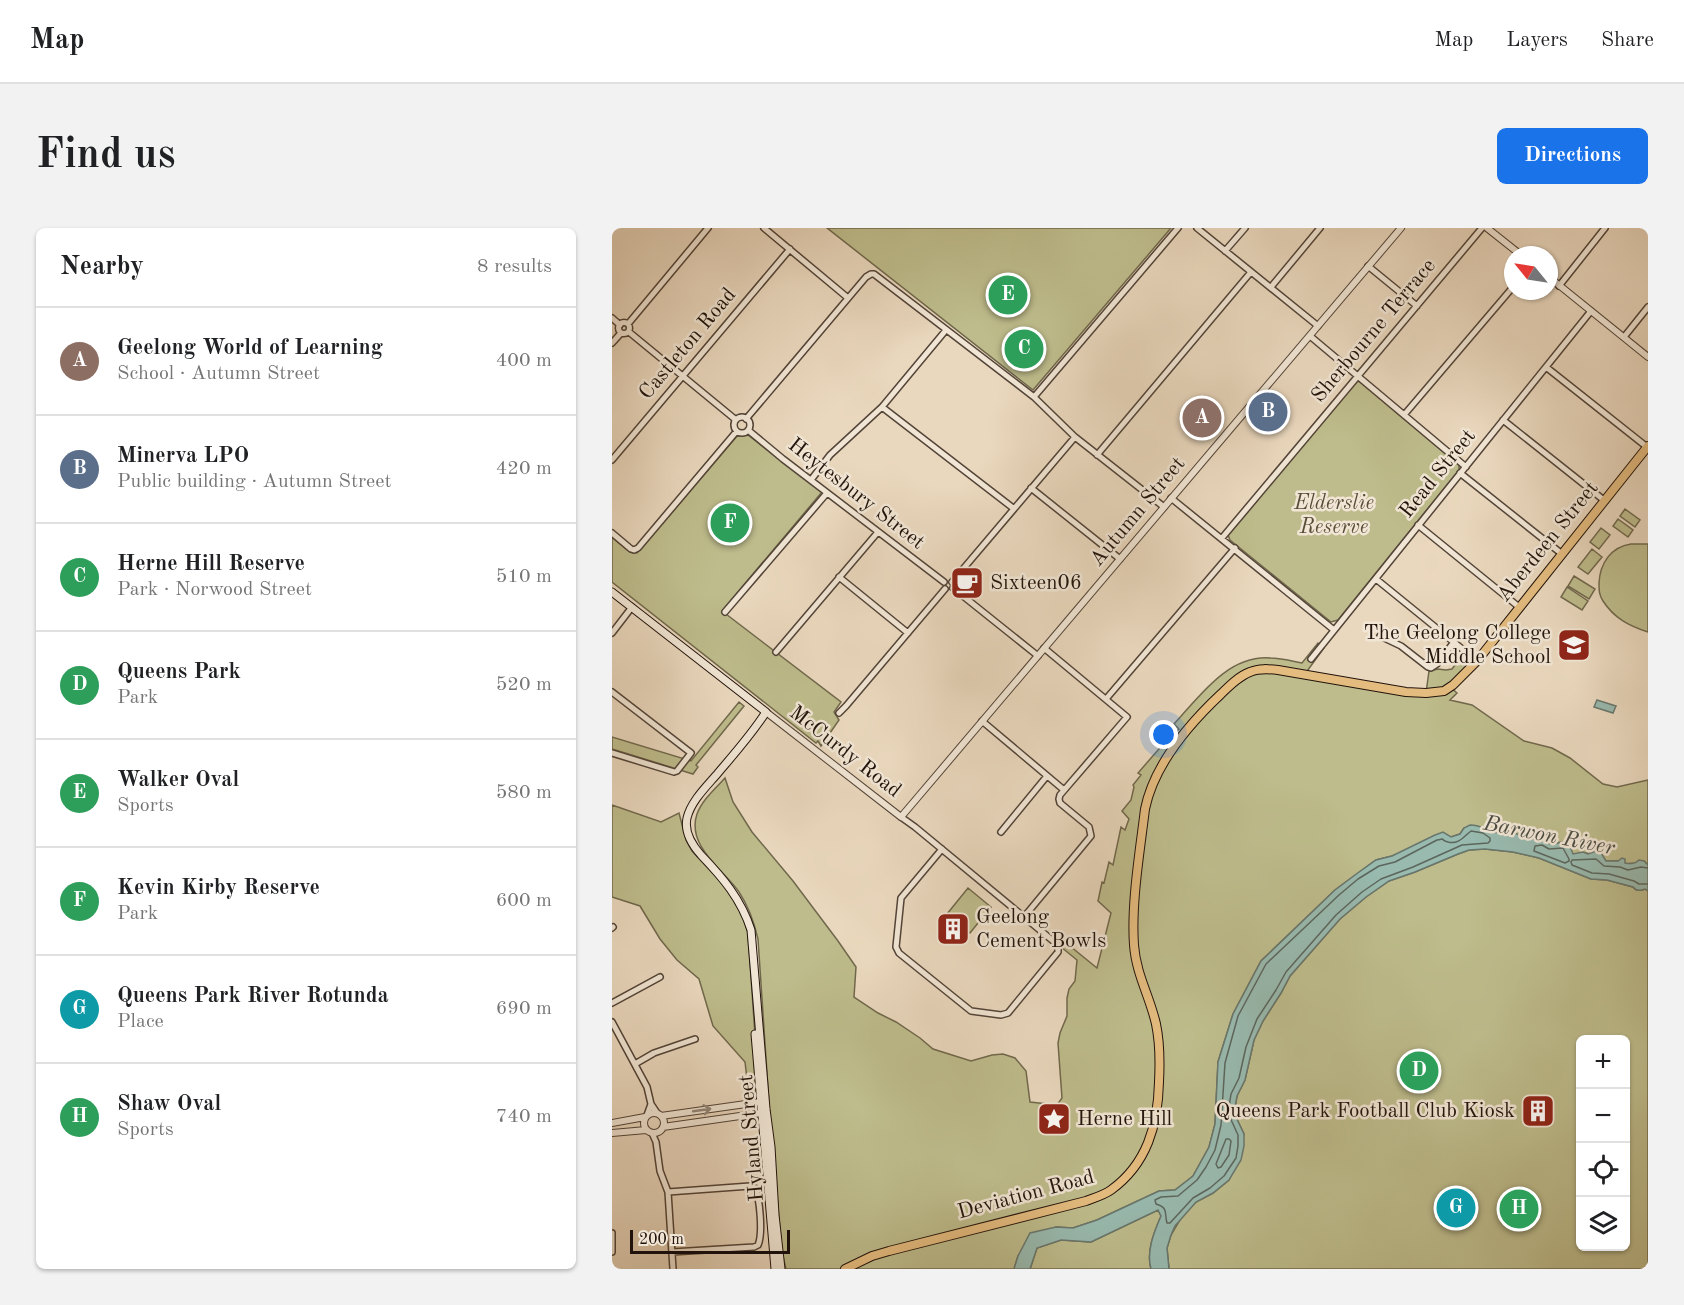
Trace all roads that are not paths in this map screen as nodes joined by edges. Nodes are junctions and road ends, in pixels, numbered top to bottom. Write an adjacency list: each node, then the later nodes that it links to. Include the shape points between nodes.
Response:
1 (708, 228): 24 (street)
2 (764, 228): 12 (street)
3 (1178, 228): 37 (street)
4 (1197, 228): 13 (street)
5 (1245, 228): 13 (street)
6 (1320, 228): 17 (street)
7 (1401, 228): 14 (street, Autumn Street)
8 (1482, 228): 20 (street, Sherbourne Terrace)
9 (1487, 228): 11 (street)
10 (1605, 228): 16 (street)
11 (1510, 246)
12 (789, 249): 18 (street); 35 (street, Castleton Road)
13 (1225, 251): 15 (street)
14 (1368, 266): 20 (street); 26 (street, Autumn Street)
15 (1251, 272): 17 (street); 47 (street)
16 (1559, 286): 22 (street)
17 (1270, 287): 26 (street)
18 (848, 298): 27 (street, via 866,277 874,274); 40 (street)
19 (1504, 298): 39 (street)
20 (1417, 306): 36 (street, Sherbourne Terrace)
21 (1648, 307): 31 (street)
22 (1591, 311): 31 (street); 34 (street, Read Street)
23 (612, 318): 25 (street)
24 (628, 324): 25 (street); 28 (street)
25 (620, 325): 29 (street)
26 (1318, 326): 30 (street, Autumn Street)
27 (946, 330): 37 (street); 38 (street)
28 (629, 332): 29 (street); 35 (street)
29 (621, 333): 32 (street)
30 (1310, 336): 36 (street); 54 (street, Autumn Street)
31 (1624, 337): 33 (street)
32 (612, 343)
33 (1648, 357)
34 (1546, 367): 42 (street, Read Street); 46 (street)
35 (682, 376): 41 (street); 48 (street, Castleton Road)
36 (1358, 376): 39 (street); 61 (street, Sherbourne Terrace)
37 (1034, 397): 45 (street)
38 (882, 407): 51 (street, via 830,455); 57 (street)
39 (1404, 415): 49 (street)
40 (747, 419): 41 (street); 43 (street)
41 (736, 420): 44 (street)
42 (1503, 420): 49 (street, Read Street); 55 (street)
43 (748, 430): 44 (street); 51 (street, Heytesbury Street)
44 (736, 432): 60 (street, via 638,548 631,549)
45 (1075, 437): 47 (street); 52 (street)
46 (1648, 447): 55 (main road, Aberdeen Street)
47 (1097, 455): 56 (street)
48 (612, 460)
49 (1466, 466): 50 (street, Read Street)
50 (1460, 473): 58 (street, Read Street); 63 (street)
51 (811, 480): 53 (street, Heytesbury Street)
52 (1031, 488): 57 (street); 64 (street)
53 (826, 493): 59 (street, Heytesbury Street); 72 (street)
54 (1172, 498): 56 (street, Autumn Street); 61 (street)
55 (1605, 501): 63 (main road, Aberdeen Street)
56 (1164, 507): 64 (street, Autumn Street)
57 (1013, 508): 67 (street)
58 (1418, 525): 66 (street, Read Street); 71 (street)
59 (878, 532): 65 (street); 68 (street, Heytesbury Street)
60 (612, 533)
61 (1222, 538): 62 (street)
62 (1235, 548): 73 (street); 84 (street)
63 (1562, 554): 71 (main road, Aberdeen Street)
64 (1120, 559): 78 (street, Autumn Street)
65 (839, 577): 75 (street); 79 (street)
66 (1376, 579): 73 (street, Read Street); 77 (street)
67 (952, 585): 68 (street, via 948,591); 80 (street)
68 (944, 586): 75 (street)
69 (612, 592): 70 (main road, McCurdy Road)
70 (632, 607): 74 (street); 85 (main road, McCurdy Road)
71 (1519, 607): 82 (main road, Aberdeen Street)
72 (725, 612)
73 (1334, 630): 81 (street, Read Street)
74 (612, 633)
75 (908, 633): 86 (street)
76 (1380, 636): 77 (street, via 1431,668)
77 (1454, 642): 82 (street)
78 (1044, 648): 80 (street, Autumn Street); 84 (street)
79 (776, 652)
80 (1038, 656): 87 (street, Autumn Street)
81 (1311, 658)
82 (1477, 661): 112 (main road, Deviation Road, via 1444,691 1420,693 1278,670 1251,671 1205,709 1159,773 1145,809 1134,945 1160,1042 1158,1107 1144,1154 1109,1191 1086,1201 888,1251)
83 (612, 692): 88 (street, via 691,753 674,772)
84 (1106, 699): 90 (street, via 1127,717)
85 (766, 712): 91 (street, McCurdy Road); 97 (main road, Hyland Street, via 700,795 687,819 692,843 727,884 747,919)
86 (838, 712)
87 (982, 721): 89 (street); 91 (street, Autumn Street)
88 (612, 753)
89 (1047, 776): 90 (street); 92 (street)
90 (1064, 790): 94 (street, via 1060,803 1089,827 1091,836)
91 (901, 817): 93 (street, McCurdy Road)
92 (1001, 832)
93 (942, 849): 94 (street, McCurdy Road); 94 (street, McCurdy Road, via 901,898 896,946 966,1008 1008,1013 1058,951 1055,942)
94 (1024, 917)
95 (660, 977): 96 (street)
96 (612, 1003)
97 (756, 1004): 102 (main road, Hyland Street); 102 (main road, Hyland Street)
98 (612, 1022): 100 (street)
99 (695, 1039): 100 (street)
100 (635, 1064): 101 (street)
101 (651, 1104): 103 (street); 104 (street)
102 (762, 1108): 103 (street, one-way to 102); 106 (street); 114 (main road, Hyland Street); 115 (main road, Hyland Street, via 771,1147)
103 (659, 1115): 104 (street); 106 (street, via 664,1123)
104 (646, 1116): 105 (street); 106 (street, via 644,1123)
105 (612, 1123)
106 (655, 1130): 107 (street); 108 (street, via 660,1171)
107 (612, 1133)
108 (668, 1192): 111 (street); 111 (street, via 750,1186 758,1196 761,1237 754,1247)
109 (612, 1233): 110 (street)
110 (612, 1252)
111 (672, 1252): 113 (street)
112 (850, 1267)
113 (673, 1269)
114 (775, 1269)
115 (781, 1269)

